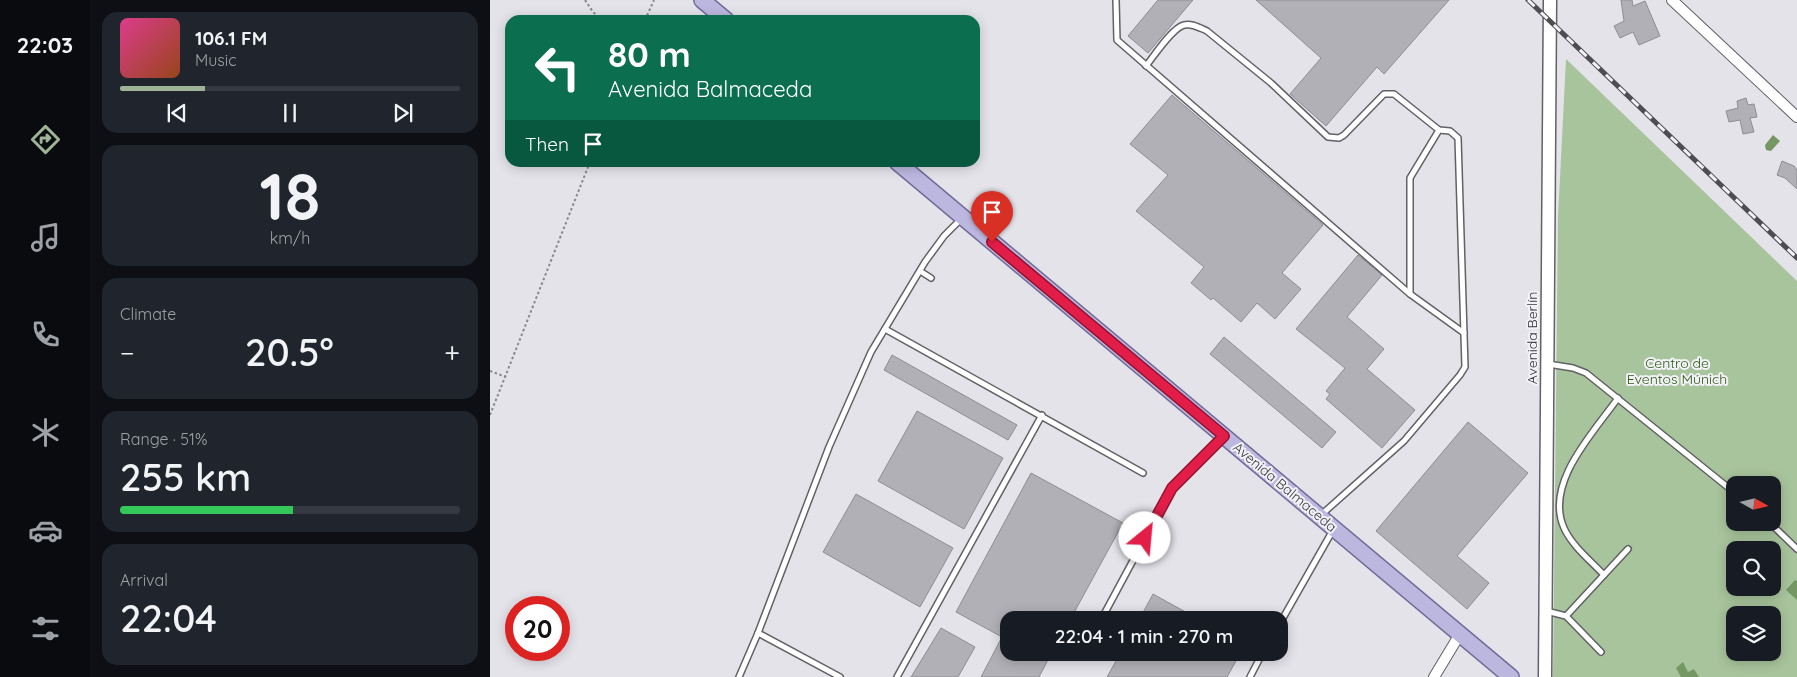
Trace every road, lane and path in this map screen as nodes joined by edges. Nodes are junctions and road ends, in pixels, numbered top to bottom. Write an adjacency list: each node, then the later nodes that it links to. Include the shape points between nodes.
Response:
1 (585, 0): 7 (path)
2 (654, 0): 8 (path)
3 (702, 0): 9 (main road)
4 (1116, 0): 10 (lane, via 1117,40)
5 (1550, 0): 21 (street, Avenida Berlín)
6 (1672, 0): 11 (street)
7 (596, 15)
8 (647, 15)
9 (720, 15)
10 (1146, 66): 12 (lane, via 1176,29 1185,24 1196,26 1207,31 1271,83 1328,137 1344,135 1384,94 1394,94); 18 (lane)
11 (1797, 117)
12 (1439, 130): 18 (lane, via 1410,178); 20 (lane, via 1450,130 1458,138)
13 (588, 167): 23 (path)
14 (903, 167): 15 (main road, Avenida Balmaceda)
15 (962, 217): 16 (lane, via 944,236); 27 (main road, Avenida Balmaceda)
16 (920, 271): 17 (lane); 19 (lane)
17 (931, 278)
18 (1410, 294): 20 (lane)
19 (885, 329): 25 (lane); 40 (lane, via 871,352 829,447)
20 (1464, 333): 30 (lane, via 1465,367 1460,375 1404,441)
21 (1547, 364): 24 (lane, via 1586,373); 38 (street, Avenida Berlín)
22 (490, 371): 23 (path)
23 (506, 377): 26 (path)
24 (1618, 398): 29 (lane); 35 (lane, via 1569,466 1560,497 1565,530)
25 (1042, 415): 28 (lane); 46 (lane)
26 (490, 416)
27 (1224, 436): 30 (main road, Avenida Balmaceda); 36 (lane, via 1172,488)
28 (1143, 473)
29 (1726, 487)
30 (1320, 516): 31 (main road, Avenida Balmaceda)
31 (1334, 528): 37 (lane); 41 (main road, Avenida Balmaceda)
32 (1778, 531): 34 (lane)
33 (1628, 549): 35 (lane)
34 (1797, 549)
35 (1604, 575): 39 (lane)
36 (1106, 611)
37 (1287, 611)
38 (1545, 611): 39 (lane); 50 (street, Avenida Berlín)
39 (1566, 616): 42 (lane)
40 (758, 633): 44 (lane); 45 (lane)
41 (1460, 634): 48 (street); 49 (main road, Avenida Balmaceda)
42 (1601, 652)
43 (1259, 661): 47 (lane)
44 (739, 677)
45 (840, 677)
46 (897, 677)
47 (1250, 677)
48 (1434, 677)
49 (1511, 677)
50 (1545, 677)

